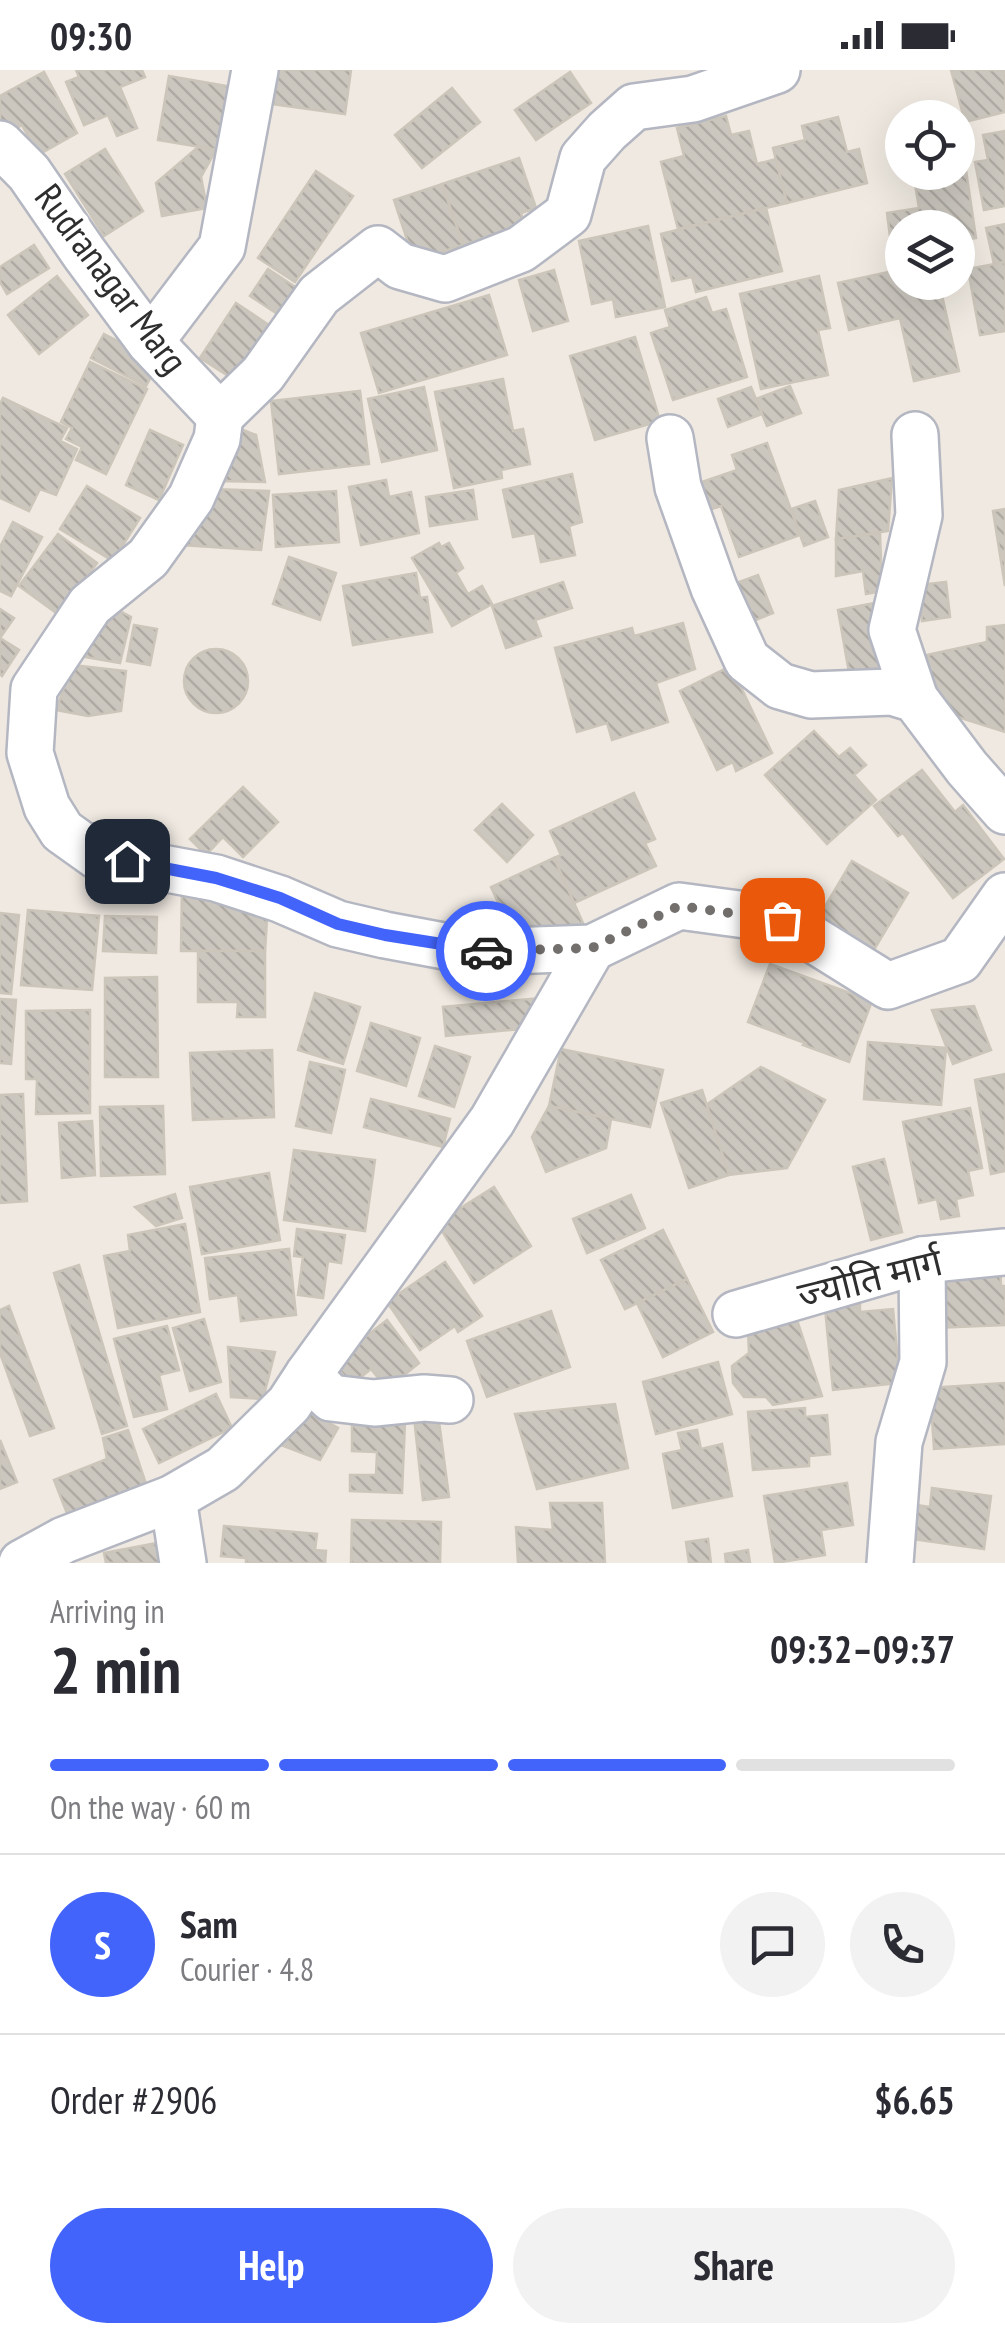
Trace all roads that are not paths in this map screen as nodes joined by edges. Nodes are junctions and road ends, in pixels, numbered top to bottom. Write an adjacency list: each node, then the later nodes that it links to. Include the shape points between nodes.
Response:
1 (255, 70): 4 (street, via 222,247)
2 (777, 70): 5 (street, via 693,99 634,108 583,158 568,214 521,248 445,280 400,266 378,249 320,296 262,374)
3 (0, 144): 4 (street, Rudranagar Marg, via 30,173)
4 (150, 342): 5 (street, Rudranagar Marg)
5 (220, 416): 11 (street, via 217,440 191,498 148,558 90,605 34,689 30,753 47,808 62,831 98,856 216,878 385,935 476,952)
6 (915, 436): 8 (street, via 919,514 892,630)
7 (670, 438): 8 (street, via 678,488 747,660 780,686 811,695 892,692)
8 (915, 700): 9 (street)
9 (1005, 811)
10 (1005, 896): 11 (street, via 960,960 888,986 782,920 679,906)
11 (592, 948): 15 (street, via 492,1122)
12 (1005, 1252): 13 (street, ज्योति मार्ग)
13 (922, 1260): 14 (street, ज्योति मार्ग); 20 (street, via 923,1362 899,1442)
14 (736, 1314)
15 (308, 1375): 16 (street, via 331,1398); 17 (street, via 290,1404 223,1468)
16 (450, 1400)
17 (172, 1498): 18 (street); 19 (street)
18 (22, 1563)
19 (182, 1563)
20 (890, 1563)

